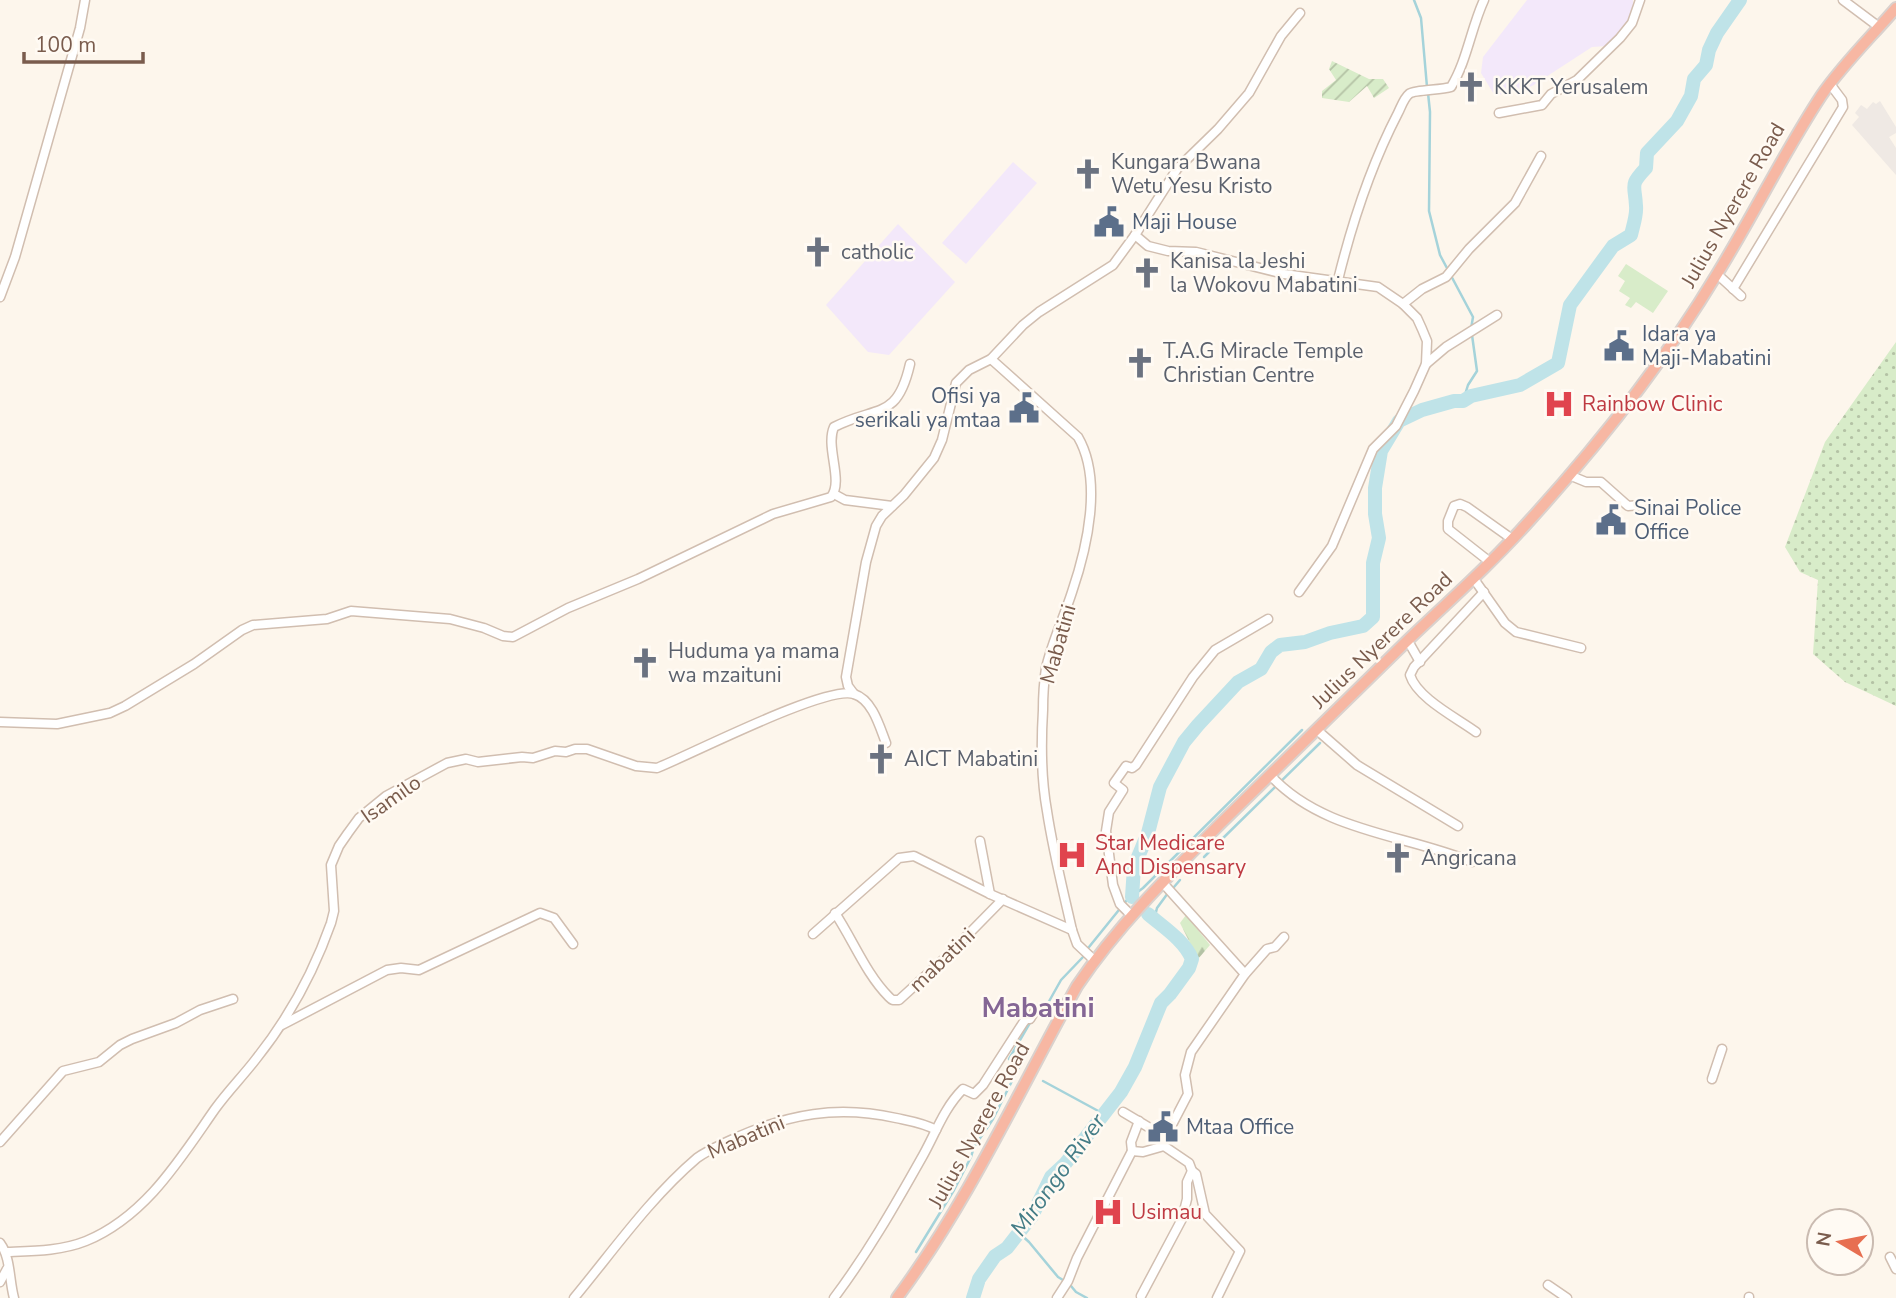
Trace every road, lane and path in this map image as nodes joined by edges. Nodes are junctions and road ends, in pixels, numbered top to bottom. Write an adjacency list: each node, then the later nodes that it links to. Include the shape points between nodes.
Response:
1 (85, 0): 16 (street, via 27,218)
2 (1484, 0): 13 (street, via 1451,87 1408,94 1353,223)
3 (1640, 0): 9 (street, via 1632,23 1577,80 1551,94 1542,105)
4 (1843, 0): 7 (street)
5 (1896, 8): 7 (highway, Julius Nyerere Road)
6 (1300, 13): 11 (street, via 1249,93 1177,169)
7 (1879, 27): 8 (highway, Julius Nyerere Road)
8 (1830, 84): 12 (highway, Julius Nyerere Road, via 1775,169); 14 (street, via 1843,107)
9 (1499, 113)
10 (1541, 156): 17 (street, via 1515,203 1460,262 1446,277)
11 (1135, 235): 13 (street, via 1148,246 1168,251 1196,252 1284,274); 19 (street, via 1113,265 1039,312)
12 (1717, 274): 14 (street); 22 (highway, Julius Nyerere Road, via 1656,366)
13 (1338, 280): 17 (street, via 1378,287)
14 (1733, 289): 15 (street)
15 (1741, 296)
16 (0, 297)
17 (1403, 304): 21 (street, via 1417,318 1427,341)
18 (1496, 314): 21 (street)
19 (991, 359): 25 (street, via 956,383 940,448); 49 (street, Mabatini, via 1078,437 1089,470 1084,547 1046,669 1043,708 1046,809)
20 (910, 364): 23 (street, via 897,400 835,427)
21 (1426, 364): 29 (street, via 1396,426 1373,449 1332,546)
22 (1569, 475): 24 (street, via 1601,482 1628,506); 26 (highway, Julius Nyerere Road)
23 (834, 494): 25 (street, via 845,500); 36 (street, via 773,514 513,637 450,619 351,611 327,619 253,625 110,713 57,724)
24 (1640, 505)
25 (892, 506): 35 (street, via 876,526 866,562 846,677)
26 (1512, 539): 27 (highway, Julius Nyerere Road); 27 (street, via 1467,507 1454,506 1448,521 1450,532)
27 (1490, 562): 28 (highway, Julius Nyerere Road)
28 (1474, 579): 30 (street); 32 (highway, Julius Nyerere Road)
29 (1299, 592)
30 (1483, 592): 33 (street, via 1516,632); 34 (street)
31 (1268, 618): 47 (street, via 1215,650 1136,765 1126,766 1114,783 1123,790 1109,812 1105,831 1113,885)
32 (1408, 641): 34 (street); 37 (highway, Julius Nyerere Road)
33 (1581, 648)
34 (1420, 662): 38 (street, via 1410,676 1415,687)
35 (854, 694): 39 (street, via 870,708); 57 (street, Isamilo, via 806,703 657,768 636,766 587,749 533,758 467,759 447,763 386,796 359,818 333,858 331,923)
36 (0, 722)
37 (1317, 730): 40 (highway, Julius Nyerere Road); 41 (street, via 1357,765)
38 (1476, 732)
39 (886, 743)
40 (1276, 781): 43 (street, via 1318,813); 44 (highway, Julius Nyerere Road)
41 (1458, 826)
42 (980, 841): 45 (street)
43 (1472, 862)
44 (1162, 882): 47 (highway, Julius Nyerere Road); 54 (street)
45 (990, 894): 46 (street); 48 (street, via 907,856)
46 (1003, 899): 48 (street, mabatini, via 899,1000 890,998); 49 (street)
47 (1125, 909): 53 (highway, Julius Nyerere Road)
48 (835, 913): 50 (street)
49 (1072, 930): 53 (street, Mabatini, via 1077,944)
50 (813, 934)
51 (1284, 937): 54 (street)
52 (573, 944): 57 (street, via 554,918 540,913 419,970 387,970)
53 (1094, 960): 78 (highway, Julius Nyerere Road, via 987,1154)
54 (1245, 974): 64 (street, via 1191,1052 1185,1075 1188,1094)
55 (233, 999): 63 (street, via 132,1039 99,1062 62,1071)
56 (1036, 1009): 62 (street, via 983,1085 974,1094 963,1089)
57 (279, 1027): 68 (street, Isamilo, via 171,1171 123,1219 86,1241)
58 (1722, 1049): 59 (street)
59 (1712, 1079)
60 (1123, 1112): 61 (street)
61 (1139, 1121): 64 (street); 65 (street)
62 (936, 1130): 76 (street, Mabatini, via 873,1113 842,1110 777,1122 727,1142 700,1156 670,1183); 77 (street, via 886,1220)
63 (0, 1142)
64 (1165, 1142): 65 (street, via 1143,1152); 66 (street)
65 (1132, 1151): 79 (street)
66 (1192, 1171): 74 (street, via 1179,1226); 80 (street, via 1205,1214 1240,1251)
67 (0, 1243): 68 (street)
68 (7, 1252): 70 (street)
69 (1890, 1257): 71 (street)
70 (7, 1269): 72 (street); 75 (street)
71 (1896, 1269)
72 (0, 1282)
73 (1548, 1285): 81 (street)
74 (1141, 1296)
75 (14, 1298)
76 (574, 1298)
77 (834, 1298)
78 (897, 1298)
79 (1057, 1298)
80 (1217, 1298)
81 (1567, 1298)

